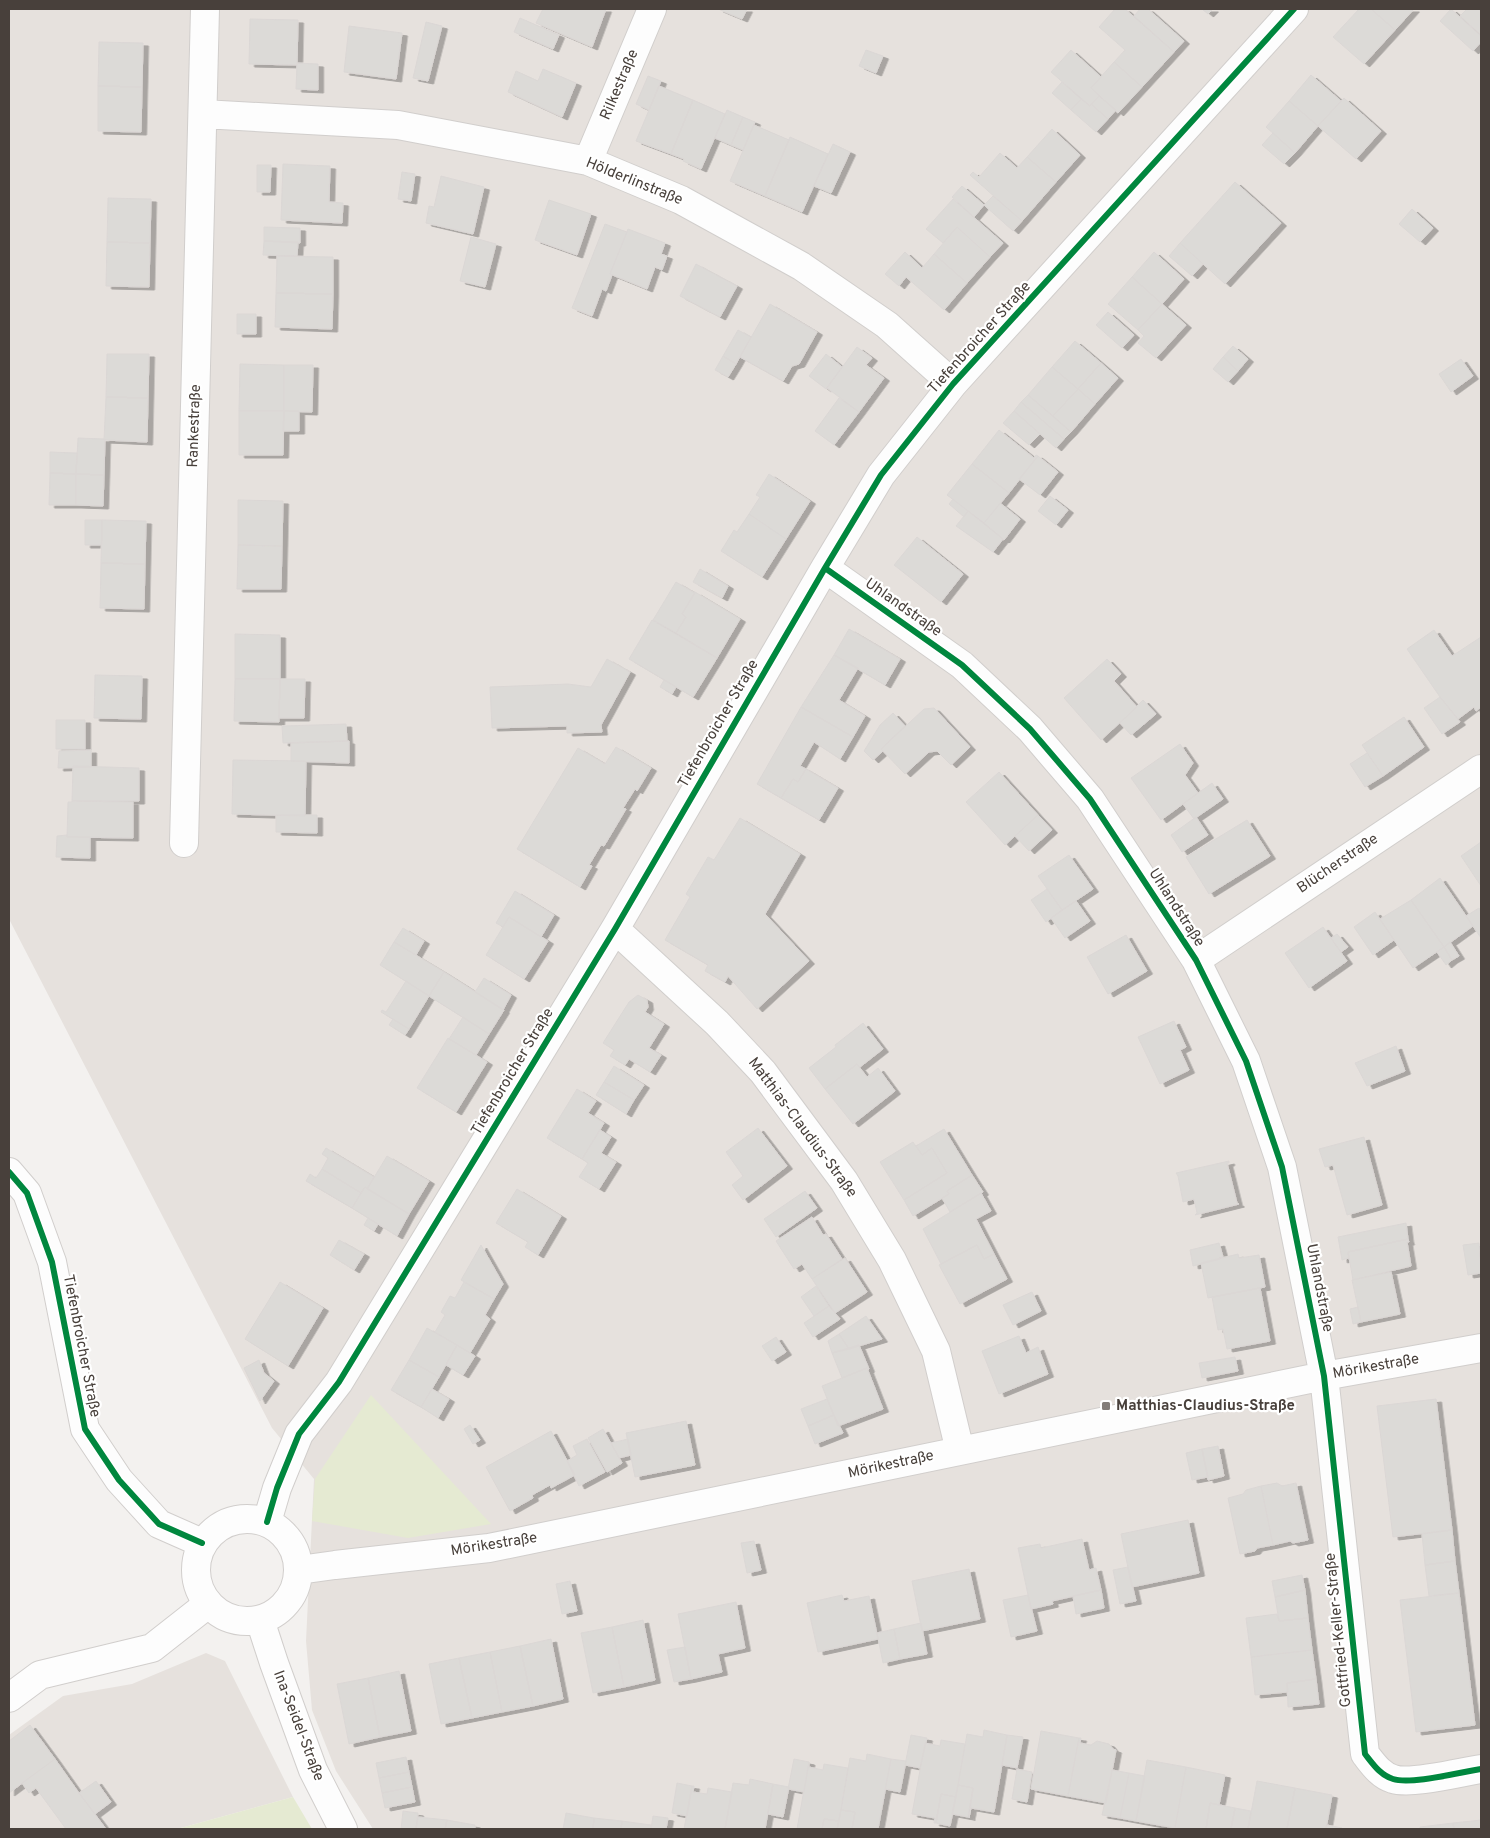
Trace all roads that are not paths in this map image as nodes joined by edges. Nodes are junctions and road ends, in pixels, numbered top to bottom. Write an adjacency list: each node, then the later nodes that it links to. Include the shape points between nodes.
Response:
1 (205, 9): 4 (street, Rankestraße)
2 (652, 9): 5 (street, Rilkestraße)
3 (1294, 9): 6 (street, Tiefenbroicher Straße)
4 (203, 114): 5 (street, Hölderlinstraße, via 398,125); 9 (street, Rankestraße)
5 (588, 161): 6 (street, Hölderlinstraße, via 680,200 801,266 887,325)
6 (953, 384): 7 (street, Tiefenbroicher Straße, via 881,476)
7 (825, 568): 10 (street, Tiefenbroicher Straße); 11 (street, Uhlandstraße, via 962,665 1030,729 1090,799)
8 (1481, 769): 11 (street, Blücherstraße)
9 (184, 843)
10 (615, 929): 15 (street, Matthias-Claudius-Straße, via 717,1023 763,1072 844,1181 892,1260 936,1351); 16 (street, Tiefenbroicher Straße, via 339,1382 299,1434)
11 (1196, 960): 14 (street, Uhlandstraße, via 1246,1061 1282,1167)
12 (9, 1172): 17 (street, Tiefenbroicher Straße, via 27,1193 52,1262 85,1430 119,1480 159,1524)
13 (1481, 1348): 14 (street, Mörikestraße)
14 (1324, 1376): 15 (street, Mörikestraße); 22 (street, Gottfried-Keller-Straße, via 1365,1754 1378,1770 1394,1780 1408,1781)
15 (960, 1450): 18 (street, Mörikestraße, via 489,1548)
16 (267, 1522): 17 (street, via 243,1518 220,1525); 18 (street, via 284,1533 295,1550)
17 (202, 1543): 19 (street, via 195,1564 197,1586)
18 (299, 1570): 20 (street, via 294,1592 285,1604)
19 (208, 1604): 20 (street, via 223,1616 241,1621); 21 (street, via 152,1648 40,1675)
20 (260, 1620): 23 (street, Ina-Seidel-Straße, via 313,1770)
21 (9, 1698)
22 (1481, 1769)
23 (343, 1829)

